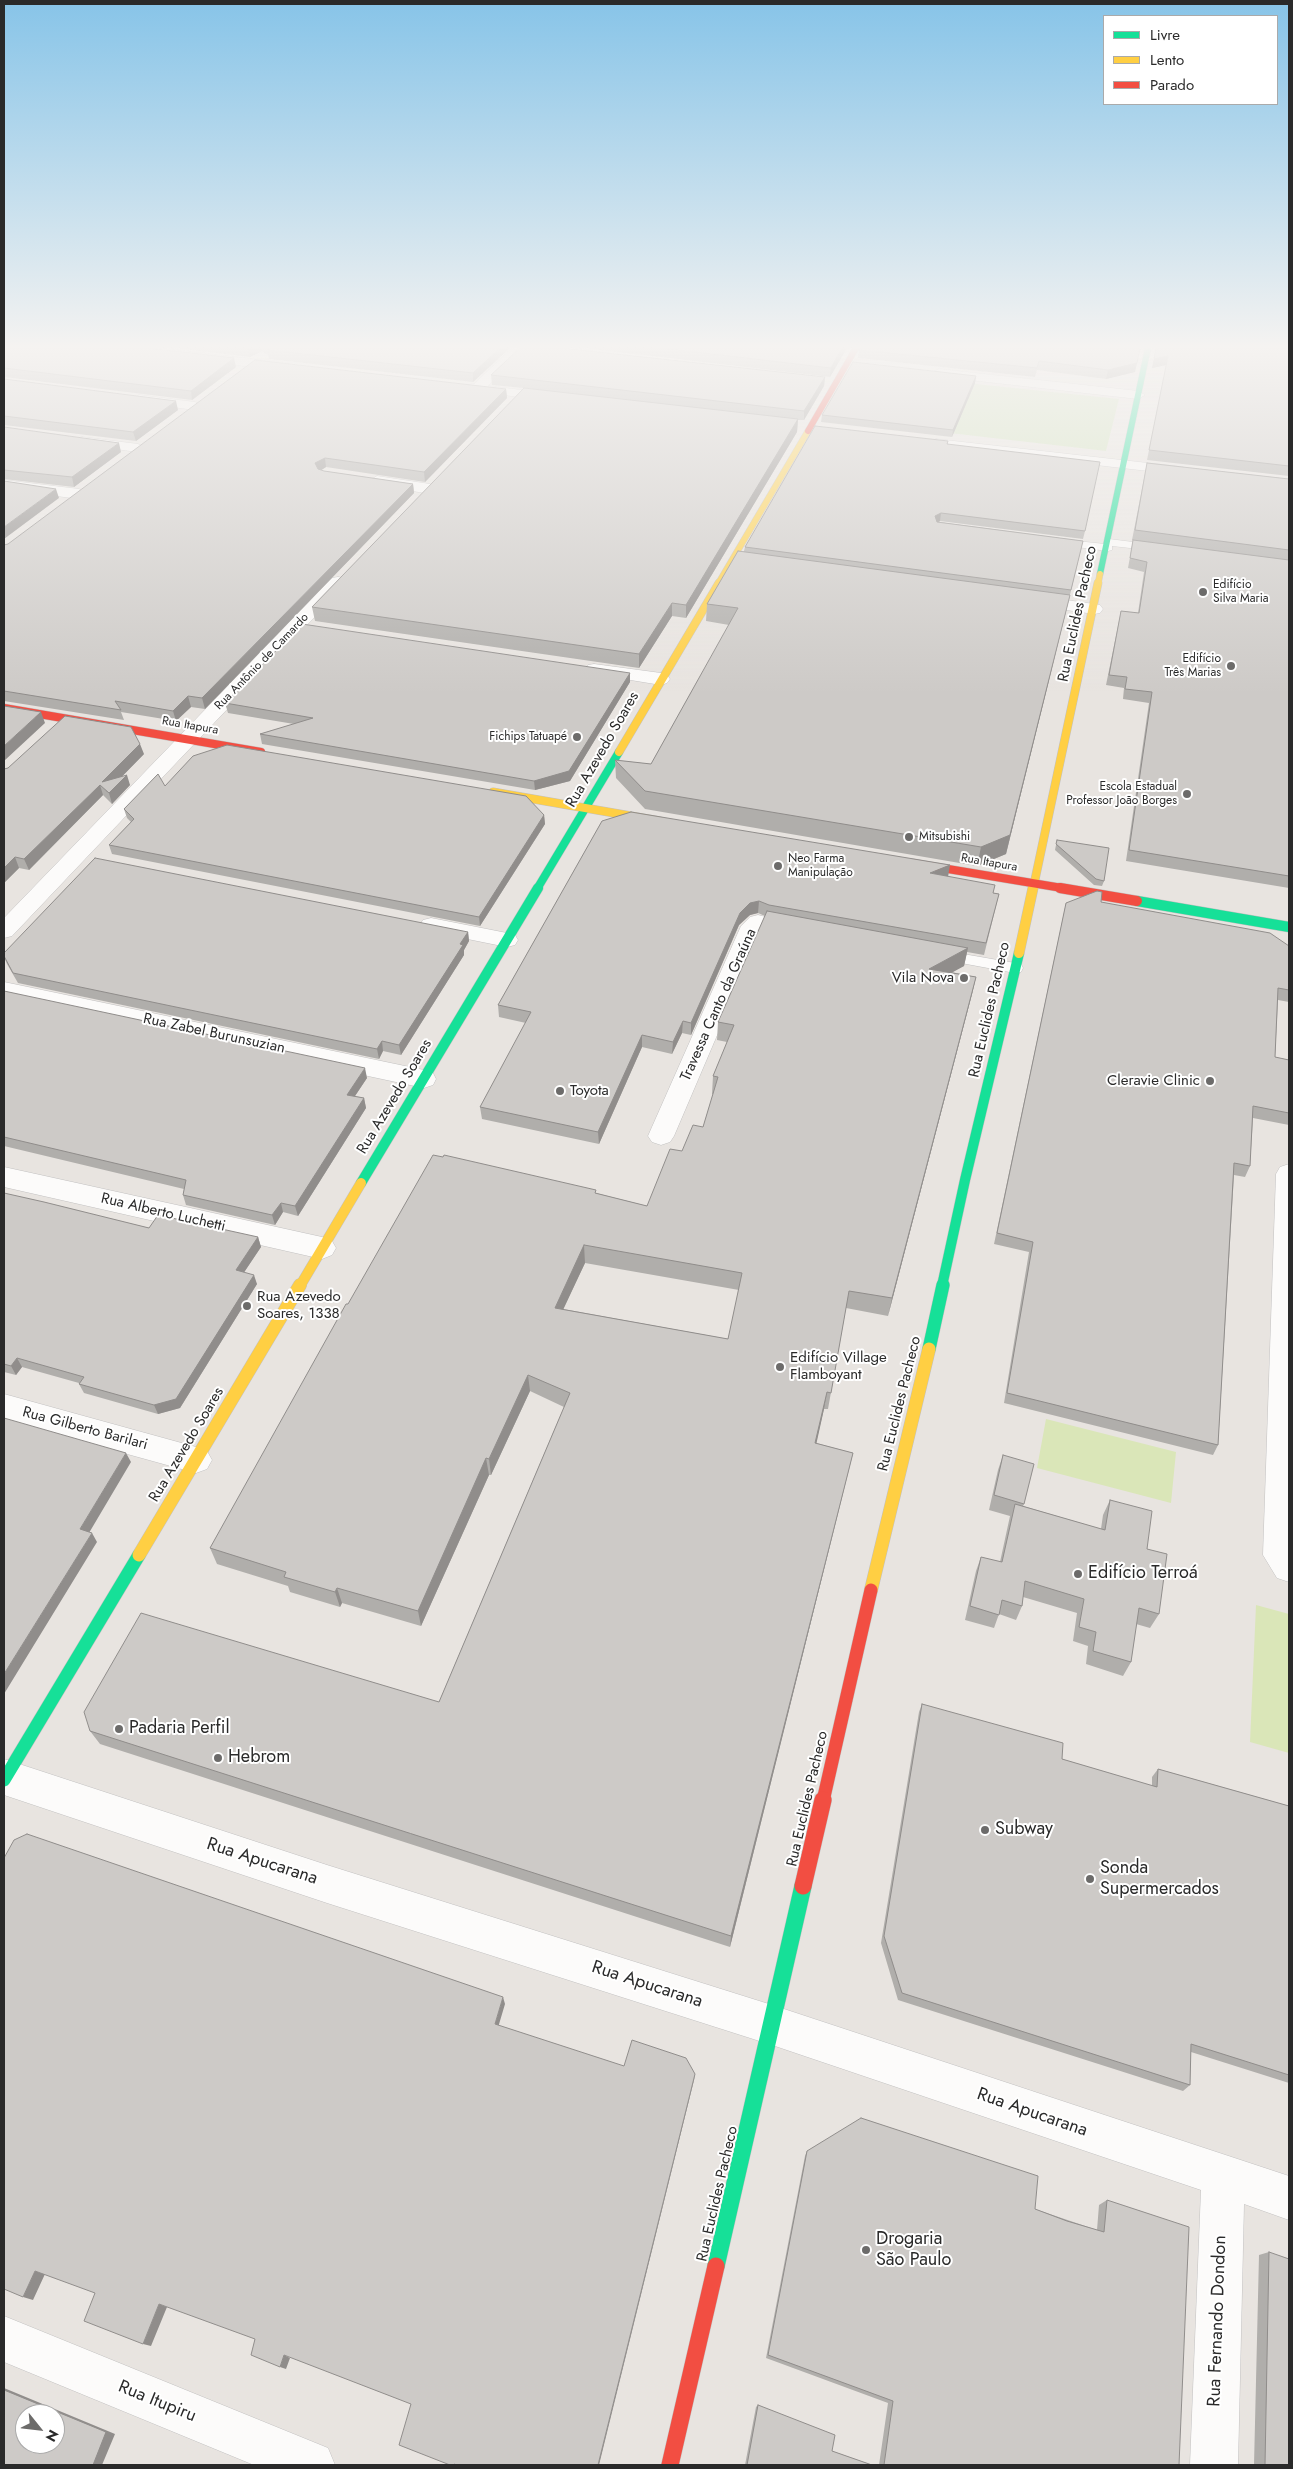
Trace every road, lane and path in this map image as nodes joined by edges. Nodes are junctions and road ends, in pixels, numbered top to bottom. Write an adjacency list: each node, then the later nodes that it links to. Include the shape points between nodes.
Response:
1 (790, 463): 16 (street, Rua Azevedo Soares)
2 (1117, 463): 3 (street)
3 (1124, 464): 4 (street); 14 (street, Rua Euclides Pacheco)
4 (1197, 473)
5 (443, 475): 9 (street)
6 (365, 480): 9 (street)
7 (93, 482): 10 (street)
8 (4, 484): 10 (street)
9 (430, 488): 11 (street)
10 (78, 494): 12 (street)
11 (416, 502)
12 (64, 505)
13 (1048, 541): 14 (lane)
14 (1108, 545): 15 (lane); 20 (street, Rua Euclides Pacheco)
15 (1165, 549)
16 (732, 561): 17 (street); 24 (street, Rua Azevedo Soares)
17 (750, 563)
18 (350, 570): 21 (street, Rua Antônio de Camardo)
19 (1015, 598): 20 (street)
20 (1094, 609): 34 (street, Rua Euclides Pacheco)
21 (297, 625): 22 (street); 28 (street, Rua Antônio de Camardo)
22 (317, 628)
23 (573, 666): 24 (street)
24 (661, 679): 31 (street, Rua Azevedo Soares)
25 (4, 708): 26 (street, Rua Itapura)
26 (64, 718): 27 (street); 28 (street, Rua Itapura)
27 (44, 736)
28 (188, 740): 29 (street, Rua Itapura); 38 (street, Rua Antônio de Camardo, via 86,857)
29 (275, 754)
30 (477, 789): 31 (street)
31 (586, 808): 32 (street); 39 (street, Rua Azevedo Soares)
32 (672, 823)
33 (898, 861): 34 (street, Rua Itapura)
34 (1035, 884): 37 (street, Rua Itapura); 41 (street, Rua Euclides Pacheco)
35 (409, 920): 39 (street)
36 (764, 923): 44 (street, Travessa Canto da Graúna, via 752,926)
37 (1289, 927)
38 (4, 931)
39 (507, 940): 43 (street, Rua Azevedo Soares)
40 (928, 953): 41 (lane)
41 (1015, 968): 52 (street, Rua Euclides Pacheco)
42 (4, 990): 43 (street, Rua Zabel Burunsuzian)
43 (424, 1079): 47 (street, Rua Azevedo Soares)
44 (661, 1136)
45 (1289, 1174): 50 (street, via 1279,1555)
46 (4, 1178): 47 (street, Rua Alberto Luchetti)
47 (322, 1248): 49 (street, Rua Azevedo Soares)
48 (4, 1407): 49 (street, Rua Gilberto Barilari)
49 (196, 1460): 51 (street, Rua Azevedo Soares)
50 (1289, 1567)
51 (4, 1778): 52 (street, Rua Apucarana)
52 (772, 2025): 53 (street, Rua Apucarana); 57 (street, Rua Euclides Pacheco)
53 (1223, 2177): 54 (street, Rua Apucarana); 58 (street, Rua Fernando Dondon)
54 (1289, 2198)
55 (4, 2339): 56 (street, Rua Itupiru)
56 (311, 2465)
57 (670, 2465)
58 (1214, 2465)

